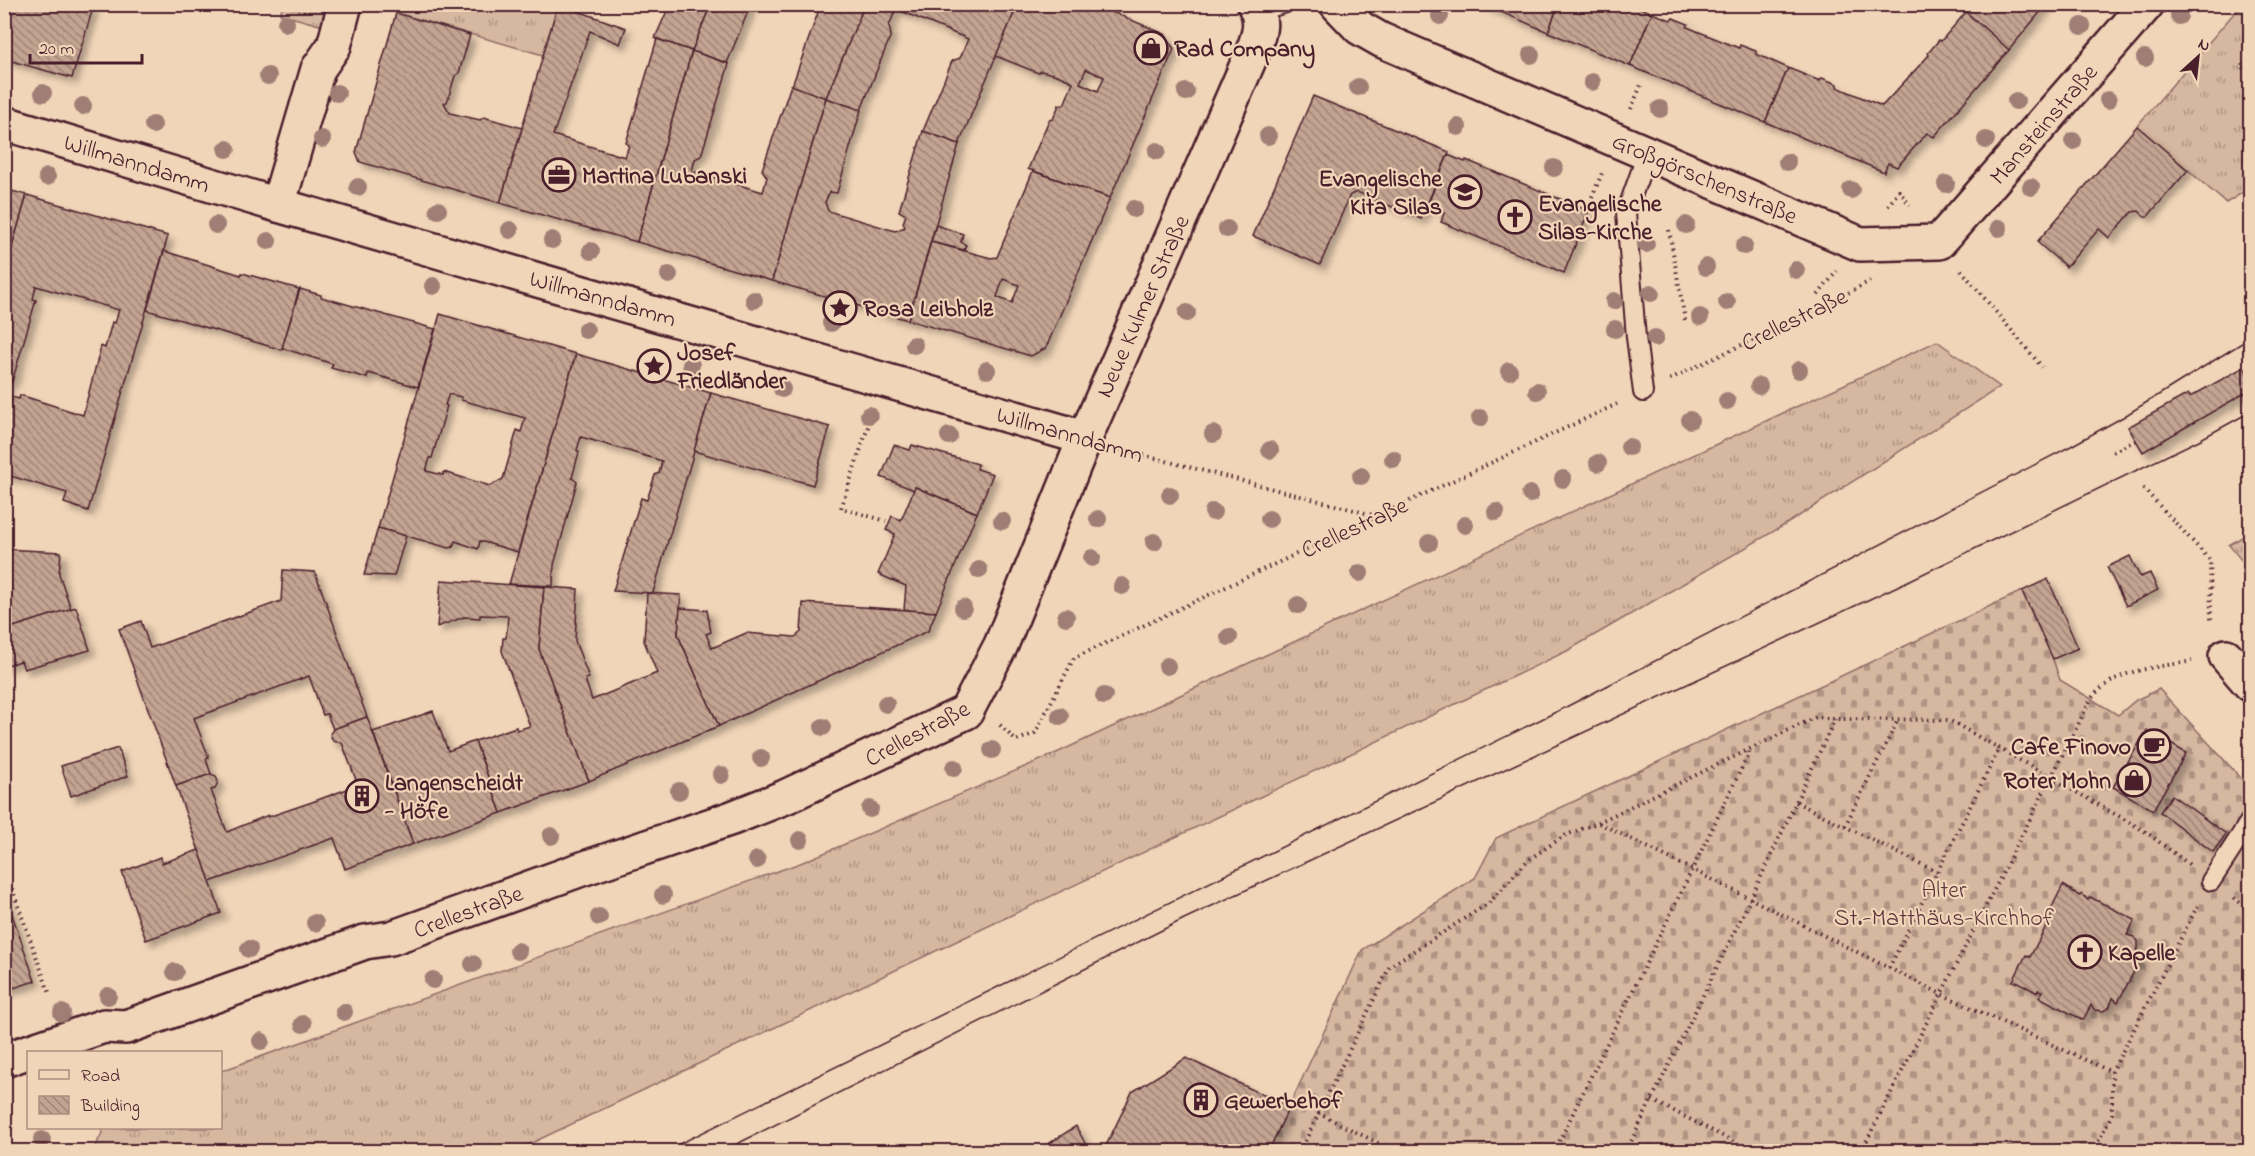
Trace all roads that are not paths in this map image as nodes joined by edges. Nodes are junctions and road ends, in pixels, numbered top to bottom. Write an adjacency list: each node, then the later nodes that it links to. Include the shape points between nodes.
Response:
1 (345, 4): 7 (street, via 334,46 318,69)
2 (1337, 4): 6 (street, Großgörschenstraße, via 1360,28 1381,40)
3 (2147, 4): 8 (street, Mansteinstraße)
4 (1265, 7): 10 (street, Neue Kulmer Straße, via 1253,51)
5 (4, 123): 7 (street, Willmanndamm)
6 (1647, 154): 8 (street, Großgörschenstraße, via 1860,244); 9 (lane, via 1626,213)
7 (278, 205): 10 (street, Willmanndamm)
8 (1939, 242)
9 (1643, 392)
10 (1085, 438): 13 (street, Neue Kulmer Straße, via 1001,645)
11 (2226, 656): 12 (street)
12 (2250, 684)
13 (974, 699): 16 (street, Crellestraße, via 966,712 931,730 732,818 126,1027 104,1026)
14 (2250, 821): 15 (lane)
15 (2211, 881)
16 (30, 1051)
17 (27, 1052): 18 (street, Crellestraße)
18 (4, 1060)

